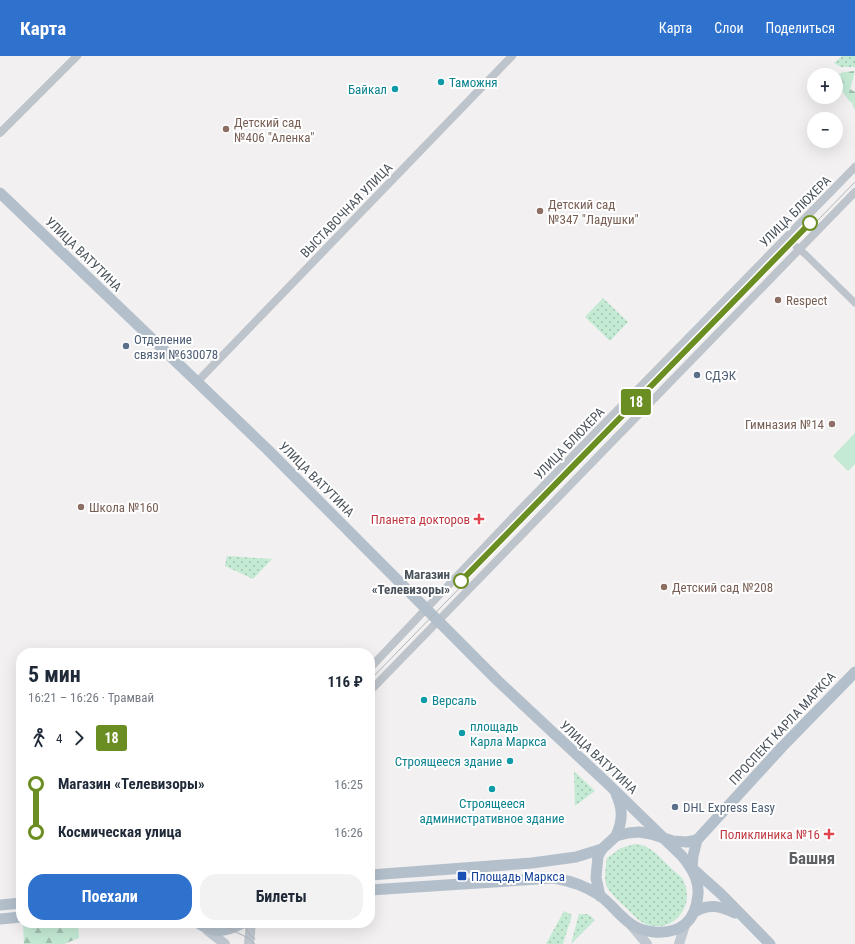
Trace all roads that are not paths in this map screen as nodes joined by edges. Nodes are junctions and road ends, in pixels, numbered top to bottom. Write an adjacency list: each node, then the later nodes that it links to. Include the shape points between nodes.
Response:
1 (77, 56): 3 (street)
2 (512, 56): 10 (street, ВЫСТАВОЧНАЯ УЛИЦА)
3 (0, 133)
4 (855, 167): 7 (street, УЛИЦА БЛЮХЕРА)
5 (855, 192): 8 (street)
6 (0, 194): 10 (main road, УЛИЦА ВАТУТИНА)
7 (786, 238): 8 (street); 11 (street, УЛИЦА БЛЮХЕРА)
8 (799, 250): 9 (street); 12 (street)
9 (855, 303)
10 (197, 382): 11 (main road, УЛИЦА ВАТУТИНА)
11 (425, 609): 12 (main road, УЛИЦА ВАТУТИНА); 13 (street, УЛИЦА БЛЮХЕРА)
12 (438, 621): 15 (street); 16 (main road, УЛИЦА ВАТУТИНА)
13 (375, 663)
14 (855, 672): 19 (main road, ПРОСПЕКТ КАРЛА МАРКСА)
15 (375, 686)
16 (612, 788): 17 (main road, via 622,812); 18 (main road, УЛИЦА ВАТУТИНА)
17 (616, 836): 18 (main road, via 639,832); 20 (main road)
18 (663, 838): 19 (main road, via 687,842); 21 (main road)
19 (697, 840): 21 (main road)
20 (602, 849): 22 (main road, via 576,857 532,863); 24 (main road, via 598,856 596,878)
21 (692, 868): 27 (main road, via 698,892); 28 (main road)
22 (375, 875)
23 (375, 890): 24 (main road, via 554,878 572,881)
24 (600, 896): 32 (main road)
25 (16, 904): 26 (main road)
26 (0, 905)
27 (694, 912): 28 (main road, via 708,906 716,906); 31 (main road)
28 (741, 916): 41 (main road)
29 (16, 917): 30 (main road)
30 (0, 919)
31 (685, 924): 32 (main road, via 667,932 645,931); 40 (main road)
32 (631, 925): 39 (main road)
33 (204, 928): 36 (main road)
34 (233, 928): 36 (main road)
35 (251, 928): 38 (main road)
36 (207, 930): 37 (main road)
37 (225, 944)
38 (249, 944)
39 (647, 944)
40 (679, 944)
41 (770, 944)

